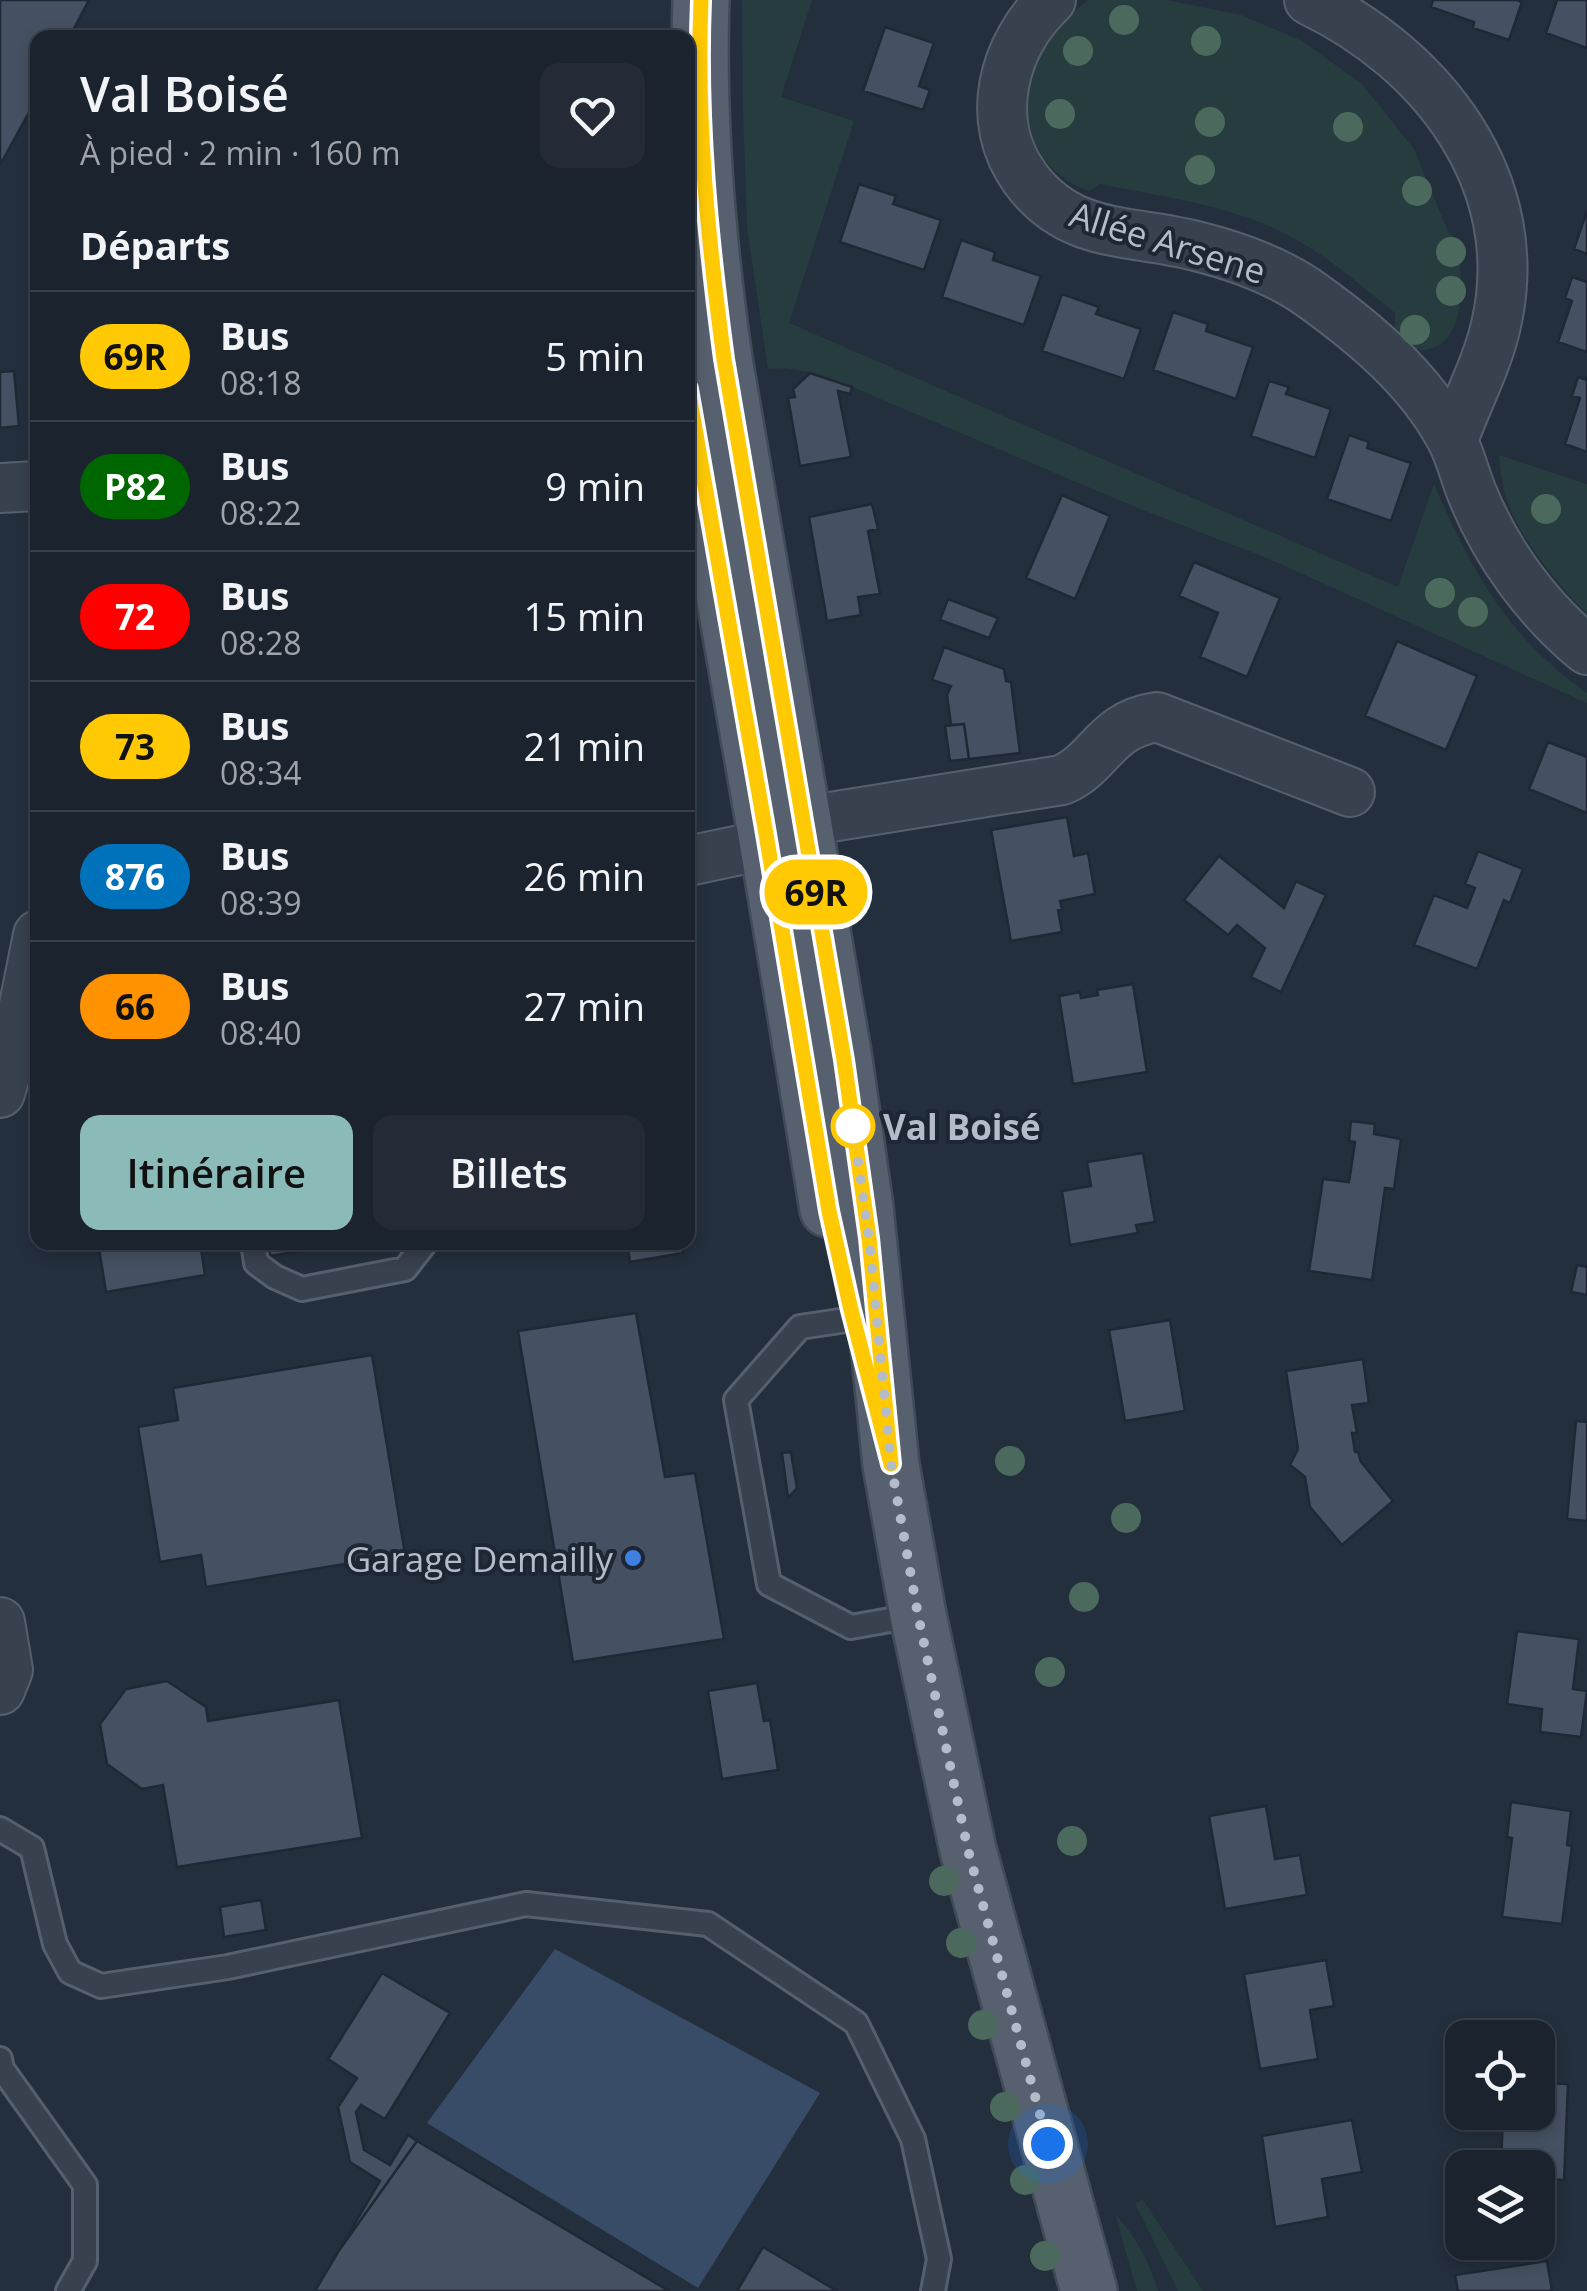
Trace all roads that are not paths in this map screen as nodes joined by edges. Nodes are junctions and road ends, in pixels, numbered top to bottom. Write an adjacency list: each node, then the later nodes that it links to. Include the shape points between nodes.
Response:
1 (668, 0): 5 (main road)
2 (700, 0): 6 (main road, via 712,272)
3 (1051, 0): 7 (street, Allée Arsene, via 1018,41 1002,94 1012,157 1042,198 1084,225 1193,245 1308,292 1395,364)
4 (1309, 0): 7 (street, via 1362,32 1426,85 1471,146 1495,202 1501,262 1496,327)
5 (665, 30)
6 (700, 373): 12 (main road)
7 (1453, 440): 10 (street, Allée Arsene, via 1502,552 1547,613)
8 (30, 486): 9 (street)
9 (0, 488)
10 (1587, 650)
11 (1350, 792): 12 (street, via 1157,718 1118,731 1062,780)
12 (786, 832): 13 (street); 20 (main road, via 851,1109)
13 (695, 859)
14 (0, 936): 15 (street)
15 (30, 939)
16 (30, 975): 17 (street)
17 (0, 1093)
18 (254, 1250): 19 (lane, via 256,1263 302,1289 405,1268)
19 (420, 1250)
20 (878, 1315): 21 (main road, via 891,1464); 21 (lane, via 800,1327 736,1400 769,1584 851,1627)
21 (918, 1615): 28 (main road, via 968,1850)
22 (0, 1622): 23 (street, via 8,1670)
23 (0, 1690)
24 (0, 1829): 27 (lane, via 32,1848 54,1944 70,1972 101,1986 228,1967 526,1904 708,1924 856,2022 913,2138 940,2259)
25 (0, 2058): 26 (lane, via 84,2185 85,2260)
26 (68, 2291)
27 (933, 2291)
28 (1089, 2291)

